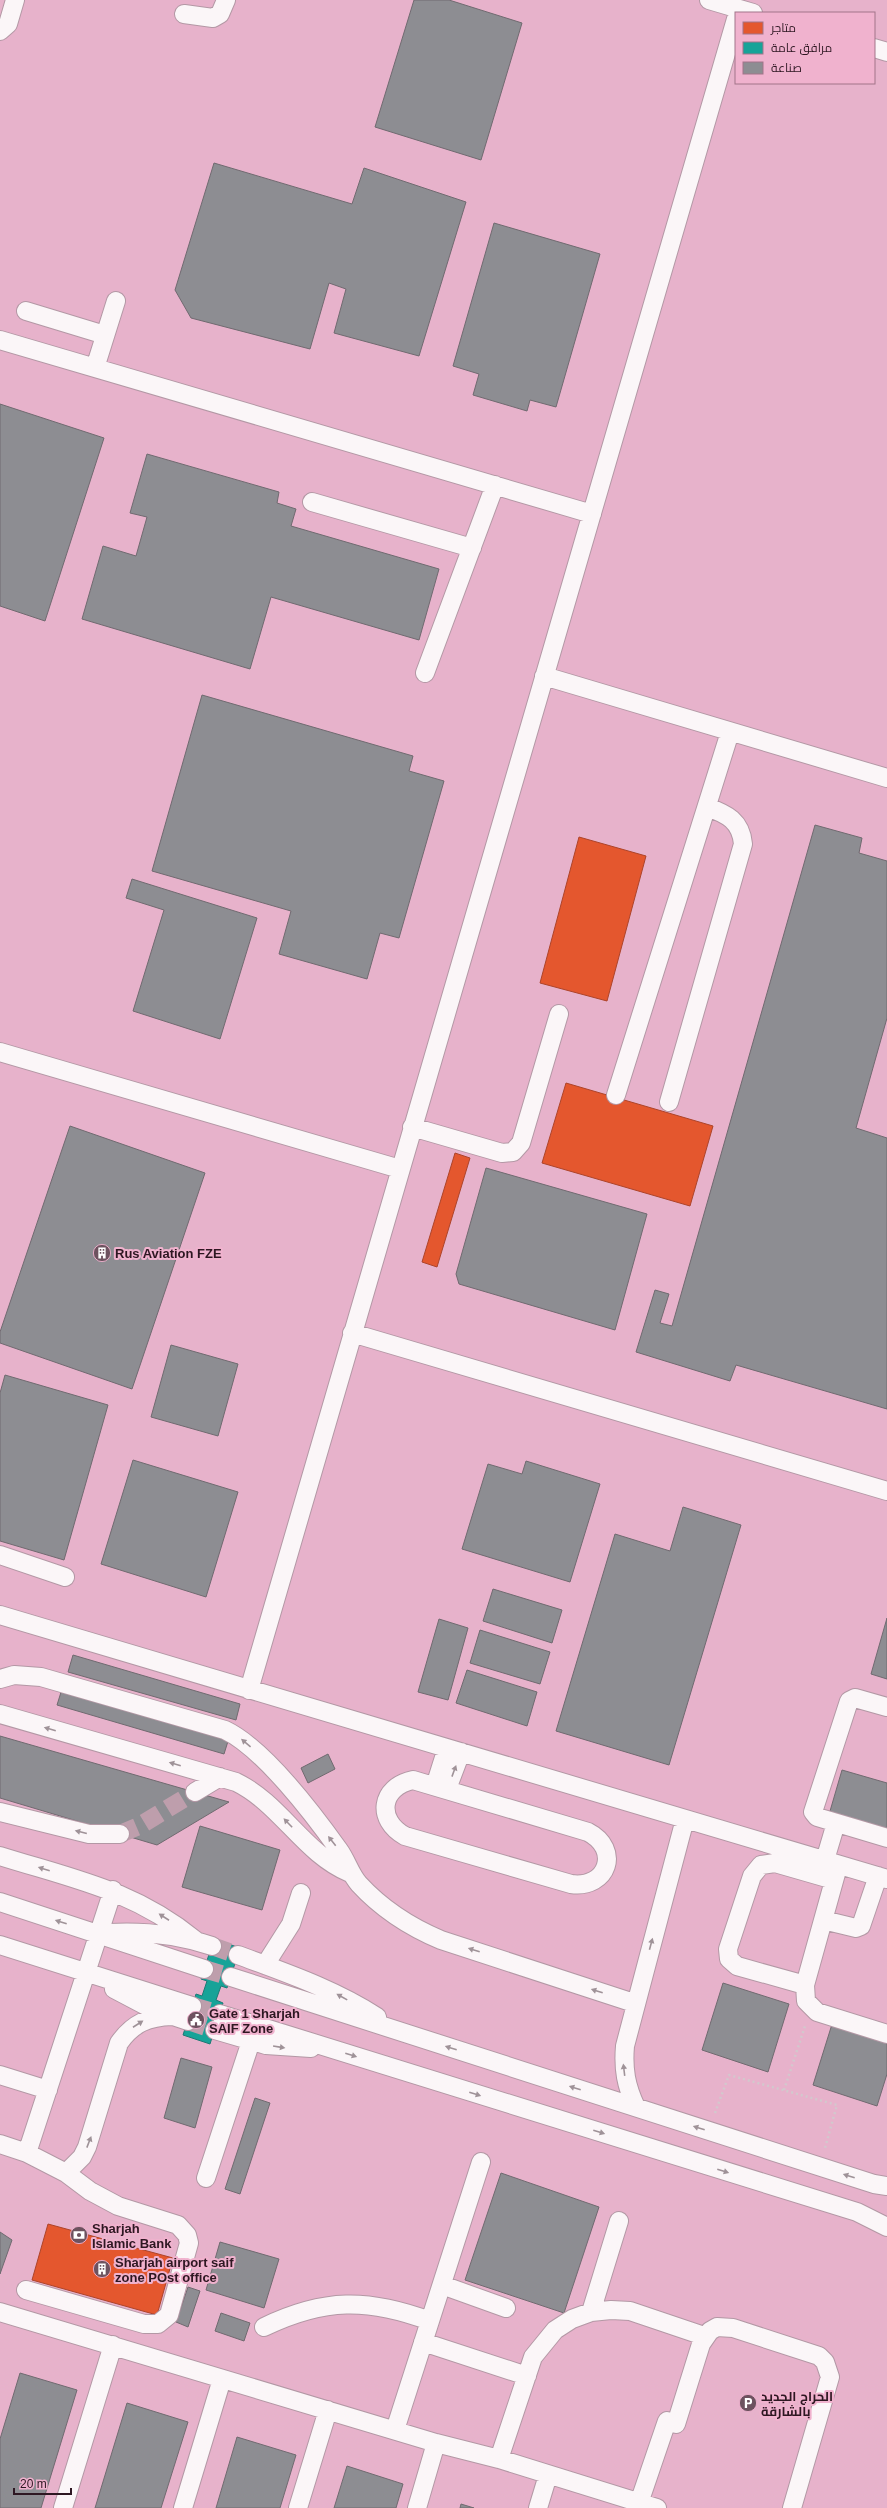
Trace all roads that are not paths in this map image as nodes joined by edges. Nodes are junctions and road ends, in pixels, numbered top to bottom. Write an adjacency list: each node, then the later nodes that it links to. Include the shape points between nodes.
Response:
1 (15, 0): 6 (street, via 8,24)
2 (226, 0): 5 (street, via 220,14 213,18)
3 (709, 0): 4 (street)
4 (741, 11)
5 (184, 14)
6 (0, 31)
7 (735, 31): 17 (street)
8 (875, 48): 9 (street)
9 (887, 52)
10 (116, 301): 12 (street)
11 (26, 311): 12 (street)
12 (105, 335): 14 (street)
13 (0, 340): 14 (street)
14 (95, 368): 15 (street)
15 (495, 485): 17 (street); 18 (street)
16 (312, 502): 18 (street)
17 (592, 514): 20 (street)
18 (472, 548): 19 (street)
19 (425, 673)
20 (544, 676): 21 (street); 28 (street)
21 (730, 732): 22 (street); 23 (street)
22 (887, 778)
23 (707, 807): 26 (street); 27 (street, via 731,818 742,834 743,844)
24 (559, 1014): 28 (street, via 521,1144 513,1152 502,1153)
25 (0, 1052): 29 (street)
26 (616, 1095)
27 (669, 1102)
28 (412, 1127): 29 (street)
29 (400, 1169): 30 (street)
30 (352, 1333): 31 (street); 36 (street)
31 (887, 1491)
32 (0, 1555): 33 (street)
33 (65, 1577)
34 (0, 1615): 36 (street)
35 (0, 1678): 50 (street, one-way to 35, via 341,1852 303,1805 274,1770 238,1737 225,1730 41,1677 14,1675)
36 (249, 1690): 39 (street)
37 (887, 1707): 45 (street, via 855,1698 847,1704 813,1812 817,1817)
38 (0, 1714): 40 (street, one-way to 38)
39 (454, 1750): 41 (street); 44 (street)
40 (220, 1777): 42 (street); 50 (street, one-way to 40, via 323,1859 252,1789)
41 (441, 1787): 41 (street, via 413,1780 402,1783 393,1789 387,1799 385,1810 388,1821 395,1830 405,1836 571,1884 582,1885 592,1882 600,1876 606,1866 604,1845 598,1837 588,1832)
42 (195, 1792)
43 (0, 1812): 46 (street, one-way to 43, via 89,1834)
44 (685, 1819): 49 (street); 64 (street, one-way to 44)
45 (836, 1823): 47 (street); 49 (street)
46 (120, 1834)
47 (887, 1838)
48 (0, 1856): 52 (street, one-way to 48)
49 (833, 1868): 51 (street); 55 (street); 63 (street, via 776,1863 761,1865 752,1876 728,1949 729,1959 737,1966)
50 (350, 1873): 64 (street, one-way to 50, via 441,1940 414,1928 385,1908)
51 (882, 1877): 55 (street, via 862,1926 856,1928)
52 (113, 1890): 56 (street); 56 (street, one-way to 52, via 151,1933 203,1943 156,1911)
53 (301, 1893): 59 (street, via 291,1924)
54 (0, 1902): 56 (street, one-way to 54)
55 (823, 1920): 63 (street)
56 (98, 1934): 60 (street); 61 (street)
57 (0, 1945): 61 (street)
58 (238, 1955): 59 (street)
59 (265, 1965): 65 (street, one-way to 59, via 335,1993)
60 (204, 1969)
61 (85, 1973): 70 (street); 75 (street, one-way to 61, via 82,2157 87,2147 119,2043 126,2033 139,2022 155,2016 184,2015)
62 (231, 1977): 65 (street)
63 (805, 1985): 66 (street, via 804,1993 810,2008)
64 (634, 2003): 71 (street, one-way to 64, via 627,2088 623,2067)
65 (399, 2031): 71 (street, one-way to 65)
66 (887, 2034)
67 (251, 2041): 68 (street, one-way to 68, via 286,2048); 68 (street, via 217,2022); 76 (street)
68 (325, 2047): 79 (street, one-way to 79, via 857,2212)
69 (0, 2075): 70 (street)
70 (48, 2090): 73 (street)
71 (636, 2107): 77 (street, one-way to 71)
72 (0, 2144): 73 (street)
73 (27, 2153): 75 (street)
74 (481, 2162): 80 (street)
75 (66, 2172): 81 (street, via 90,2191 113,2204 178,2224 184,2229 189,2243 171,2308 164,2320 151,2325)
76 (206, 2178)
77 (887, 2186)
78 (619, 2221): 84 (street)
79 (887, 2227)
80 (442, 2285): 82 (street); 85 (street)
81 (26, 2290)
82 (506, 2308)
83 (0, 2312): 89 (street)
84 (591, 2312): 87 (street, via 630,2311); 90 (street, via 572,2319 547,2338 533,2357)
85 (430, 2321): 86 (street, via 401,2310 373,2304 344,2303 317,2306 296,2312); 88 (street)
86 (264, 2327)
87 (704, 2336): 97 (street, via 671,2422); 103 (street, via 717,2327 733,2328 812,2352 825,2362 830,2377)
88 (423, 2342): 90 (street); 93 (street)
89 (113, 2345): 91 (street); 98 (street)
90 (527, 2376): 95 (street)
91 (222, 2379): 92 (street); 99 (street)
92 (328, 2410): 93 (street); 100 (street)
93 (395, 2430): 94 (street)
94 (436, 2443): 95 (street); 101 (street)
95 (499, 2459): 96 (street)
96 (548, 2475): 97 (street); 102 (street)
97 (652, 2507)
98 (63, 2508)
99 (183, 2508)
100 (298, 2508)
101 (417, 2508)
102 (538, 2508)
103 (792, 2508)

